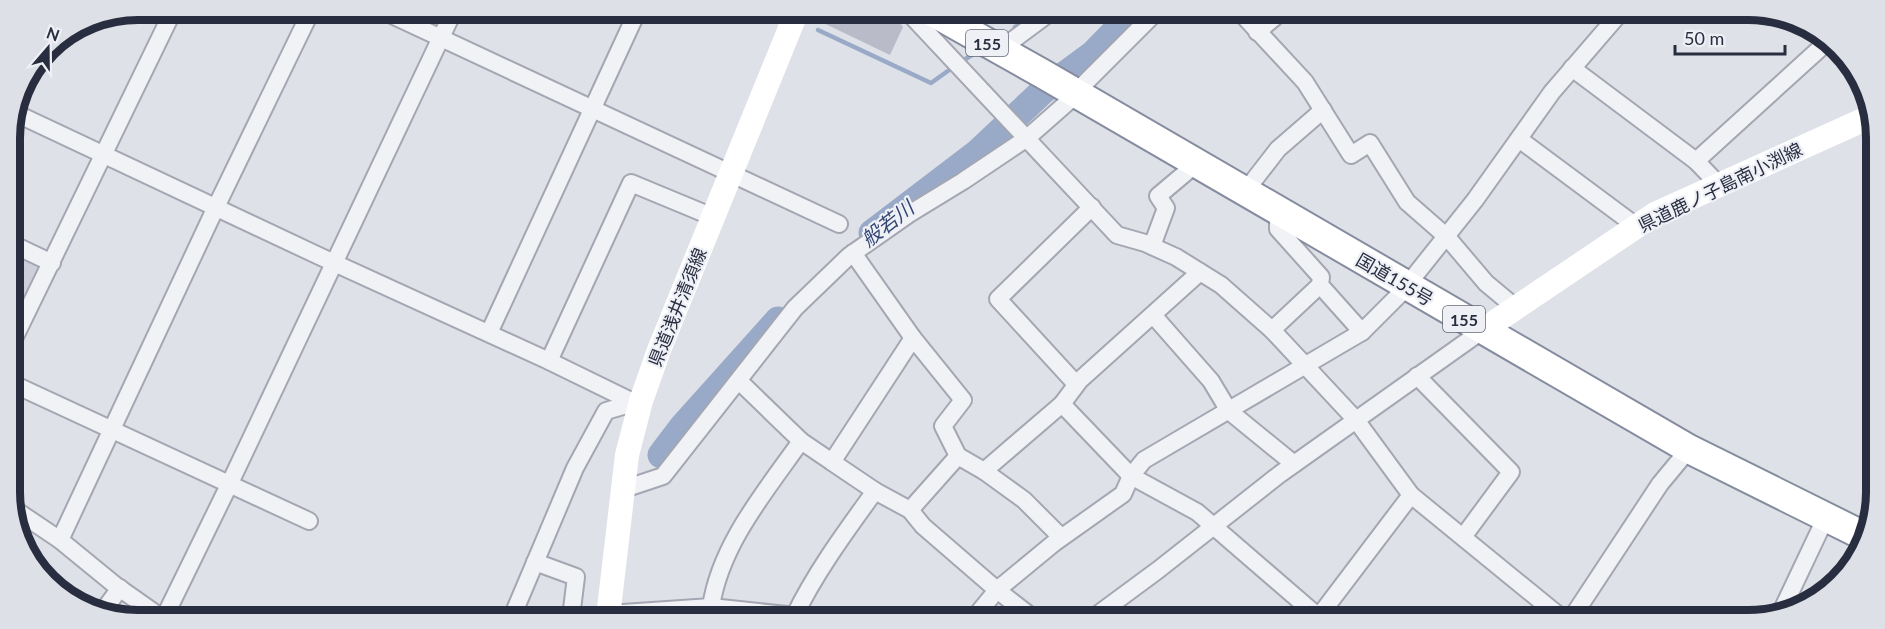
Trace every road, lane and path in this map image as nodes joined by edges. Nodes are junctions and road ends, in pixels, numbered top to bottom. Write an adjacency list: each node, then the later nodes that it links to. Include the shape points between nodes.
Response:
1 (169, 20): 28 (street)
2 (307, 20): 34 (street)
3 (402, 20): 16 (street)
4 (449, 20): 16 (street)
5 (633, 20): 22 (street)
6 (793, 20): 31 (main road, 県道浅井清須線)
7 (916, 20): 26 (street)
8 (949, 20): 20 (highway, 国道155号 / 155)
9 (979, 20): 17 (highway, 国道155号 / 155)
10 (1041, 20): 17 (street)
11 (1148, 20): 21 (street)
12 (1247, 20): 15 (street)
13 (1271, 20): 15 (street)
14 (1614, 20): 19 (street)
15 (1257, 32): 23 (street, via 1305,82)
16 (441, 38): 22 (street); 45 (street)
17 (1013, 40): 20 (highway, 国道155号 / 155)
18 (1822, 47): 29 (street)
19 (1572, 68): 27 (street); 29 (street)
20 (1048, 69): 21 (highway, 国道155号 / 155)
21 (1078, 87): 26 (street); 30 (highway, 国道155号 / 155); 32 (highway, 国道155号 / 155)
22 (592, 109): 31 (street); 54 (street)
23 (1323, 110): 32 (street, via 1278,149); 40 (street, via 1351,155 1370,143 1407,202)
24 (22, 116): 28 (street)
25 (1864, 120): 33 (main road, 県道鹿ノ子島南小渕線)
26 (1025, 136): 35 (street); 43 (street)
27 (1519, 140): 39 (street); 40 (street)
28 (105, 155): 34 (street); 44 (street)
29 (1696, 161): 33 (street)
30 (1196, 164): 36 (highway, 国道155号 / 155); 41 (street, via 1158,196 1166,208)
31 (731, 172): 37 (main road, 県道浅井清須線); 38 (street)
32 (1254, 180): 47 (highway, 国道155号 / 155)
33 (1719, 184): 39 (main road, 県道鹿ノ子島南小渕線)
34 (216, 207): 45 (street); 66 (street)
35 (1092, 207): 41 (street, via 1117,235); 60 (street, via 998,298)
36 (1278, 212): 47 (highway, 国道155号 / 155); 48 (street, via 1278,229 1321,277)
37 (713, 217): 56 (street, via 631,183); 62 (main road, 県道浅井清須線)
38 (839, 224)
39 (1636, 226): 50 (main road, 県道鹿ノ子島南小渕線)
40 (1447, 237): 47 (street); 50 (street, via 1486,283)
41 (1152, 246): 46 (street)
42 (20, 248): 44 (street)
43 (853, 253): 55 (street); 59 (street, via 795,308)
44 (52, 263): 51 (street)
45 (335, 263): 54 (street); 74 (street)
46 (1200, 272): 49 (street); 52 (street, via 1221,285)
47 (1412, 280): 50 (highway, 国道155号 / 155); 53 (street)
48 (1320, 285): 52 (street); 53 (street)
49 (1153, 315): 60 (street); 64 (street, via 1211,381)
50 (1499, 319): 58 (street); 68 (highway, 国道155号 / 155); 81 (highway, 国道155号 / 155, via 1697,436)
51 (20, 327)
52 (1272, 330): 57 (street)
53 (1362, 332): 57 (street)
54 (489, 333): 56 (street)
55 (913, 338): 69 (street, via 963,400 943,426); 70 (street)
56 (549, 360): 62 (street)
57 (1306, 365): 64 (street); 65 (street)
58 (1417, 376): 65 (street); 86 (street, via 1511,472)
59 (739, 381): 67 (street); 75 (street, via 663,476)
60 (1076, 384): 63 (street)
61 (20, 387): 66 (street)
62 (638, 402): 75 (main road, 県道浅井清須線); 88 (street, via 606,411 575,468)
63 (1062, 404): 72 (street); 73 (street)
64 (1229, 411): 71 (street); 73 (street, via 1144,460)
65 (1356, 420): 71 (street); 77 (street)
66 (112, 429): 74 (street); 87 (street)
67 (801, 441): 70 (street); 93 (street, via 726,554)
68 (1689, 449): 80 (highway, 国道155号 / 155); 100 (street, via 1660,484)
69 (958, 456): 72 (street); 78 (street)
70 (832, 462): 76 (street)
71 (1294, 464): 83 (street)
72 (984, 471): 85 (street, via 1024,500)
73 (1131, 476): 83 (street, via 1197,512); 85 (street, via 1123,494)
74 (230, 485): 82 (street); 102 (street)
75 (624, 489): 105 (main road, 県道浅井清須線)
76 (875, 491): 78 (street); 108 (street, via 802,600)
77 (1411, 495): 86 (street); 98 (street)
78 (910, 510): 90 (street)
79 (22, 514): 87 (street)
80 (1826, 517): 84 (highway, 国道155号 / 155); 91 (street)
81 (1862, 519)
82 (309, 521)
83 (1214, 526): 96 (street); 97 (street)
84 (1858, 533)
85 (1061, 537): 90 (street)
86 (1463, 537): 99 (street)
87 (60, 540): 89 (street)
88 (535, 562): 103 (street); 104 (street, via 576,577)
89 (120, 588): 92 (street); 101 (street)
90 (997, 590): 94 (street); 95 (street)
91 (1785, 603)
92 (108, 605)
93 (711, 608): 106 (street); 107 (street)
94 (981, 609)
95 (1022, 609)
96 (1105, 609)
97 (1309, 609)
98 (1326, 609)
99 (1550, 609)
100 (1577, 609)
101 (151, 610)
102 (168, 610)
103 (515, 610)
104 (572, 610)
105 (609, 610)
106 (687, 610)
107 (727, 610)
108 (800, 610)

